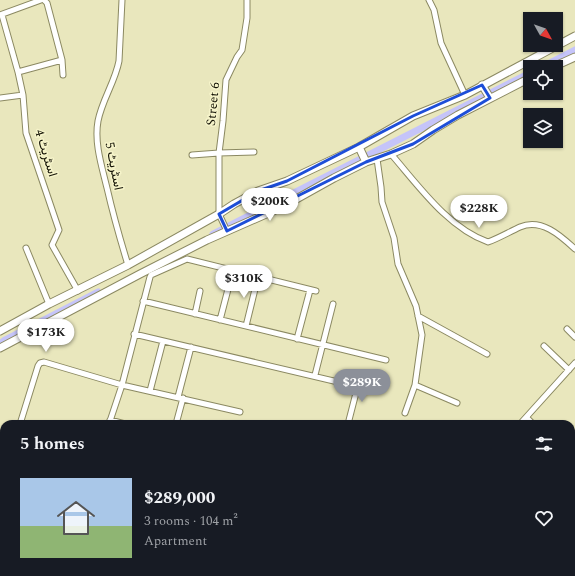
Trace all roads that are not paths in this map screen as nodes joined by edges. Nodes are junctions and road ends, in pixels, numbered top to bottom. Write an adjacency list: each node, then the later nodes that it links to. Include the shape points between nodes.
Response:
1 (41, 0): 6 (street)
2 (44, 0): 10 (street, via 47,3)
3 (122, 0): 31 (street, اسٹریٹ 5, via 118,68 103,104 97,139)
4 (247, 0): 21 (street, Street 6, via 242,50 226,80)
5 (429, 0): 17 (street, via 434,10 441,43)
6 (34, 1): 7 (street)
7 (1, 15): 12 (street, اسٹریٹ 4)
8 (575, 36): 15 (street)
9 (575, 57): 11 (street)
10 (62, 60): 12 (street); 13 (street)
11 (563, 62)
12 (18, 72): 16 (street, اسٹریٹ 4)
13 (63, 75)
14 (523, 82): 19 (street)
15 (482, 86): 17 (street); 19 (street)
16 (23, 95): 18 (street); 34 (street, اسٹریٹ 4, via 26,133 59,230 52,245)
17 (464, 95): 20 (street, via 412,116)
18 (0, 98)
19 (490, 98): 23 (street, via 452,118 413,144)
20 (359, 146): 26 (street); 27 (street, via 287,181 258,191)
21 (219, 152): 22 (street); 24 (street); 27 (street, Street 6)
22 (254, 152)
23 (391, 154): 25 (street); 30 (street, via 445,214 477,238 488,242 521,227 536,224 553,231)
24 (192, 155)
25 (377, 159): 26 (street); 42 (street, via 382,202 394,238 398,264)
26 (366, 162): 28 (street, via 282,207)
27 (219, 215): 28 (street); 31 (street)
28 (227, 231): 54 (street)
29 (26, 248): 39 (street)
30 (575, 249)
31 (128, 265): 34 (street)
32 (233, 270): 33 (street); 38 (street, via 186,259 151,275); 43 (street)
33 (258, 277): 35 (street); 44 (street)
34 (78, 290): 39 (street)
35 (310, 290): 37 (street); 49 (street)
36 (200, 291): 41 (street)
37 (316, 291)
38 (143, 301): 41 (street); 47 (street)
39 (49, 304): 46 (street)
40 (333, 304): 51 (street)
41 (195, 314): 43 (street)
42 (418, 316): 55 (street); 61 (street, via 422,335)
43 (220, 320): 44 (street)
44 (246, 326): 49 (street)
45 (567, 329): 48 (street)
46 (0, 331)
47 (134, 334): 50 (street); 60 (street)
48 (575, 337)
49 (297, 339): 51 (street)
50 (163, 341): 53 (street); 62 (street)
51 (322, 345): 56 (street); 59 (street)
52 (544, 346): 58 (street)
53 (191, 347): 59 (street); 63 (street)
54 (0, 348)
55 (486, 354)
56 (386, 360)
57 (575, 362): 58 (street)
58 (569, 370): 67 (street)
59 (315, 375): 71 (street, via 357,387)
60 (122, 384): 62 (street); 68 (street, via 40,363); 69 (street)
61 (415, 385): 64 (street); 66 (street)
62 (150, 391): 63 (street)
63 (180, 398): 65 (street); 70 (street)
64 (457, 403)
65 (240, 412)
66 (406, 413)
67 (527, 418): 72 (street)
68 (21, 420)
69 (110, 420)
70 (177, 420)
71 (349, 420)
72 (525, 420)

